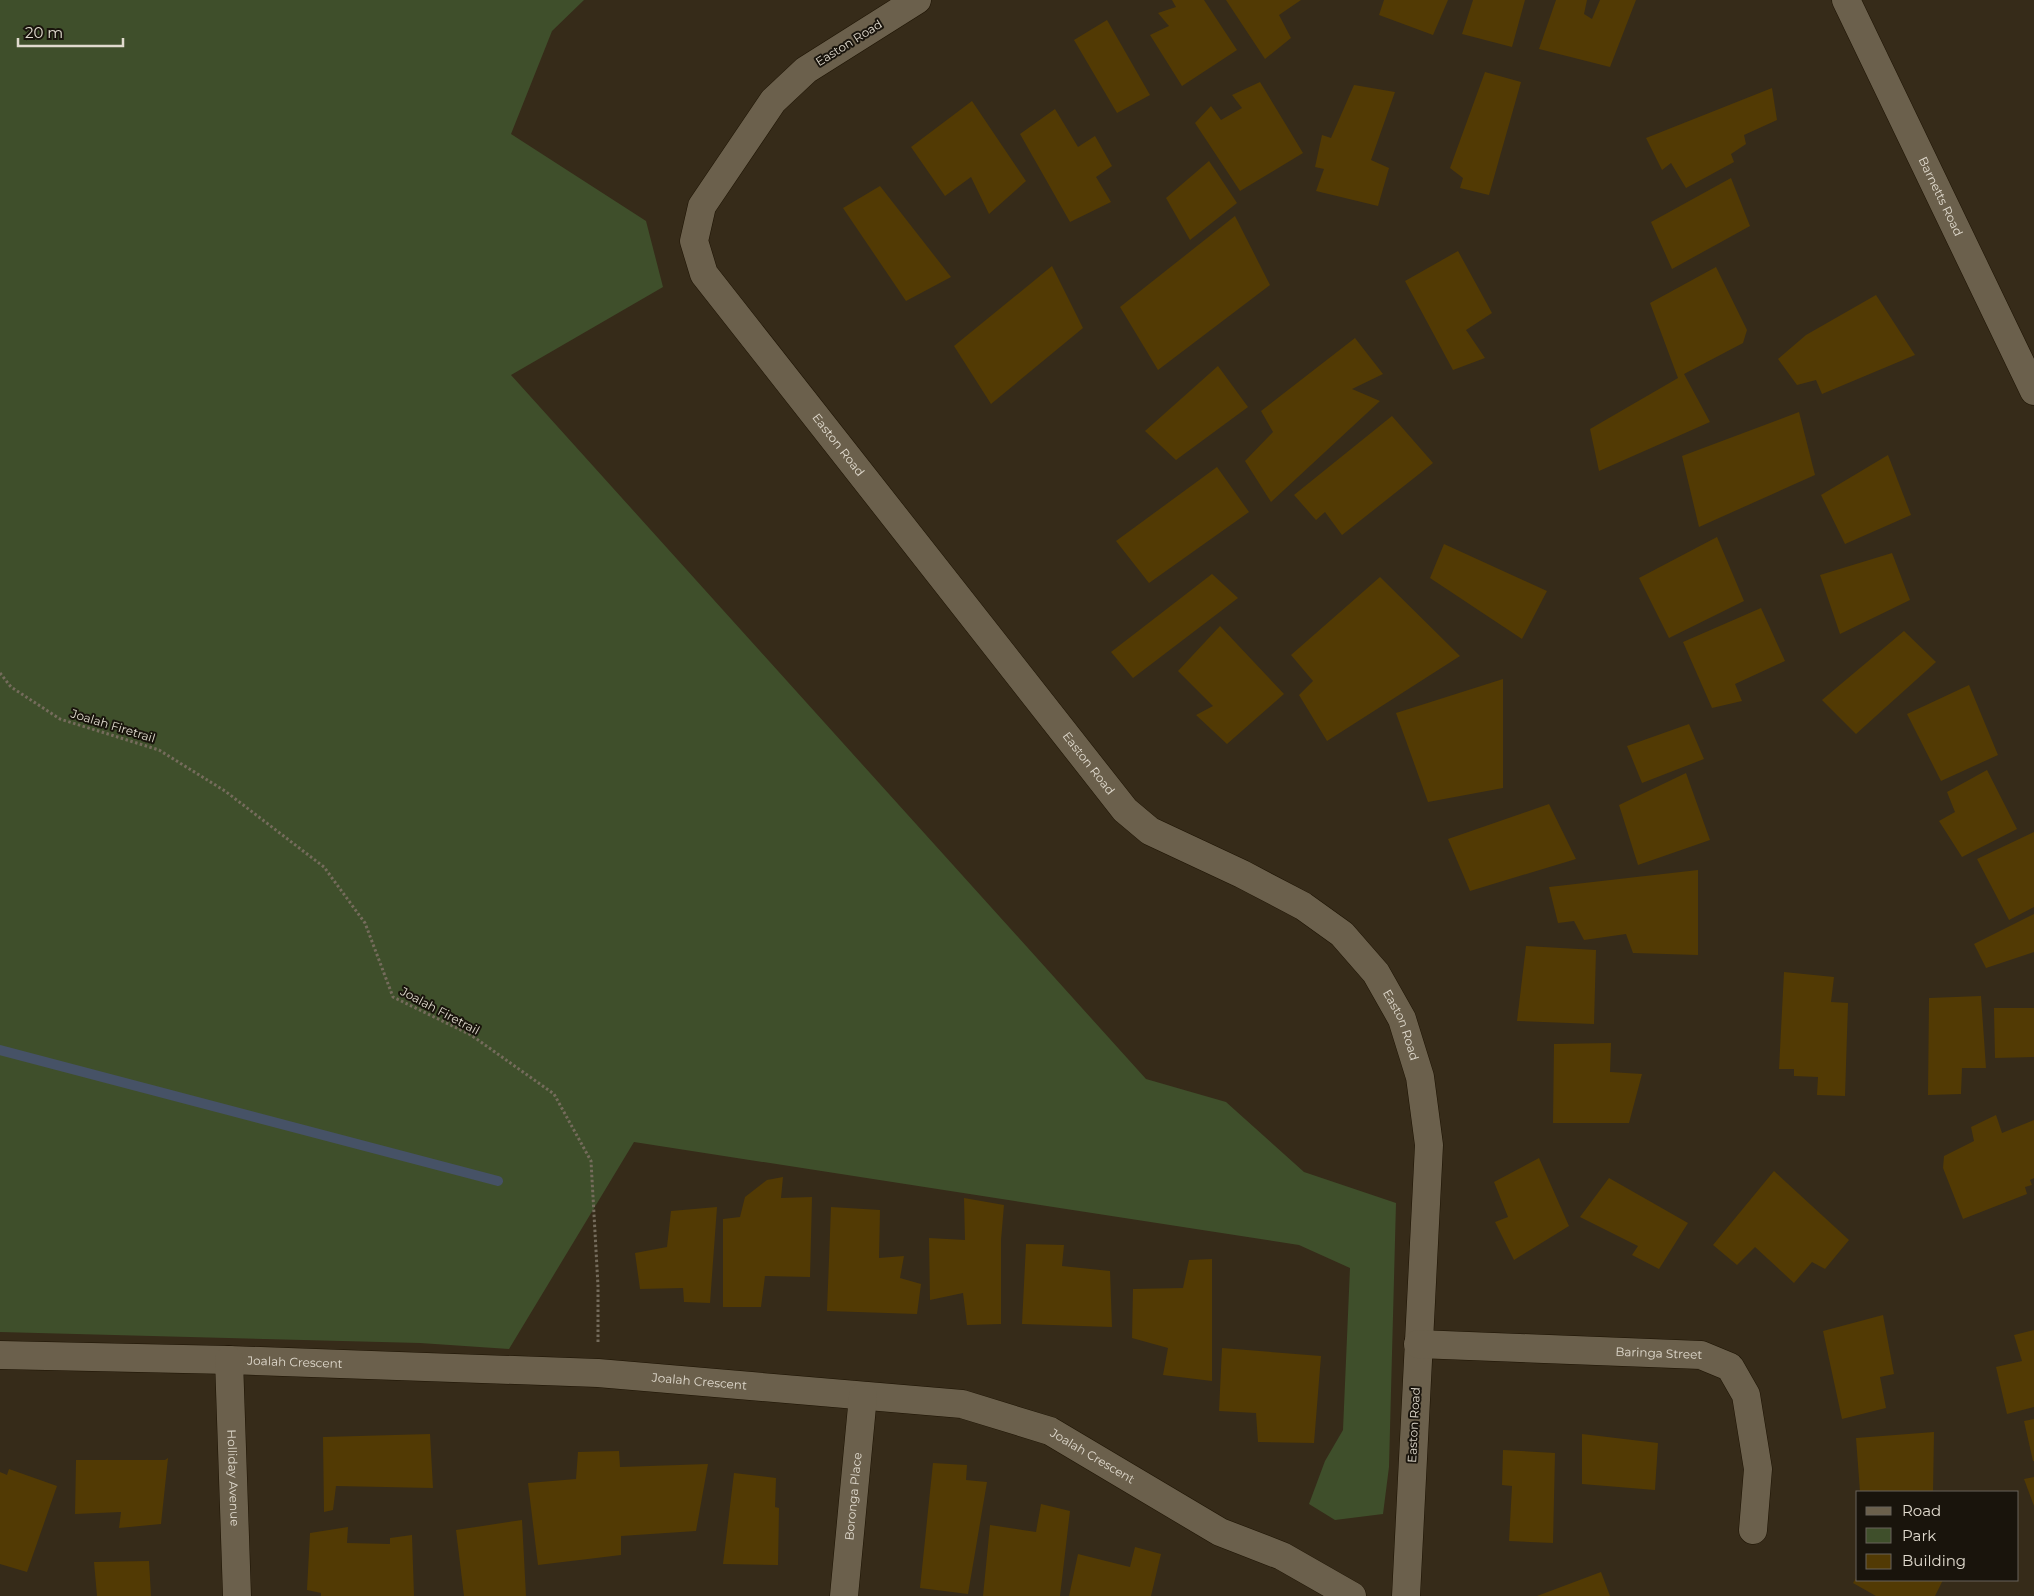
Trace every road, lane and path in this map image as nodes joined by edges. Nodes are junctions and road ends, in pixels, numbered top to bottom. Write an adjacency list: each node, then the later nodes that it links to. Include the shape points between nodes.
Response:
1 (917, 0): 5 (street, Easton Road, via 806,70 773,101 702,206 694,241 704,274 1125,810 1150,831 1303,906 1342,934 1376,973 1402,1019 1420,1077 1429,1145)
2 (1846, 0): 3 (street, Barnetts Road)
3 (2034, 391)
4 (0, 673): 8 (path, Joalah Firetrail, via 11,686 60,719 159,750 225,791 324,867 365,923 393,997 471,1035 554,1094 591,1161 598,1286)
5 (1418, 1344): 10 (street, Baringa Street, via 1701,1355 1730,1367 1746,1395 1758,1469); 14 (street, Easton Road)
6 (0, 1355): 7 (street, Joalah Crescent)
7 (229, 1360): 8 (street, Joalah Crescent); 11 (street, Holliday Avenue)
8 (598, 1373): 9 (street, Joalah Crescent)
9 (863, 1396): 12 (street, Boronga Place); 13 (street, Joalah Crescent, via 962,1404 1050,1431 1220,1532 1282,1556)
10 (1753, 1530)
11 (237, 1596)
12 (844, 1596)
13 (1352, 1596)
14 (1406, 1596)

